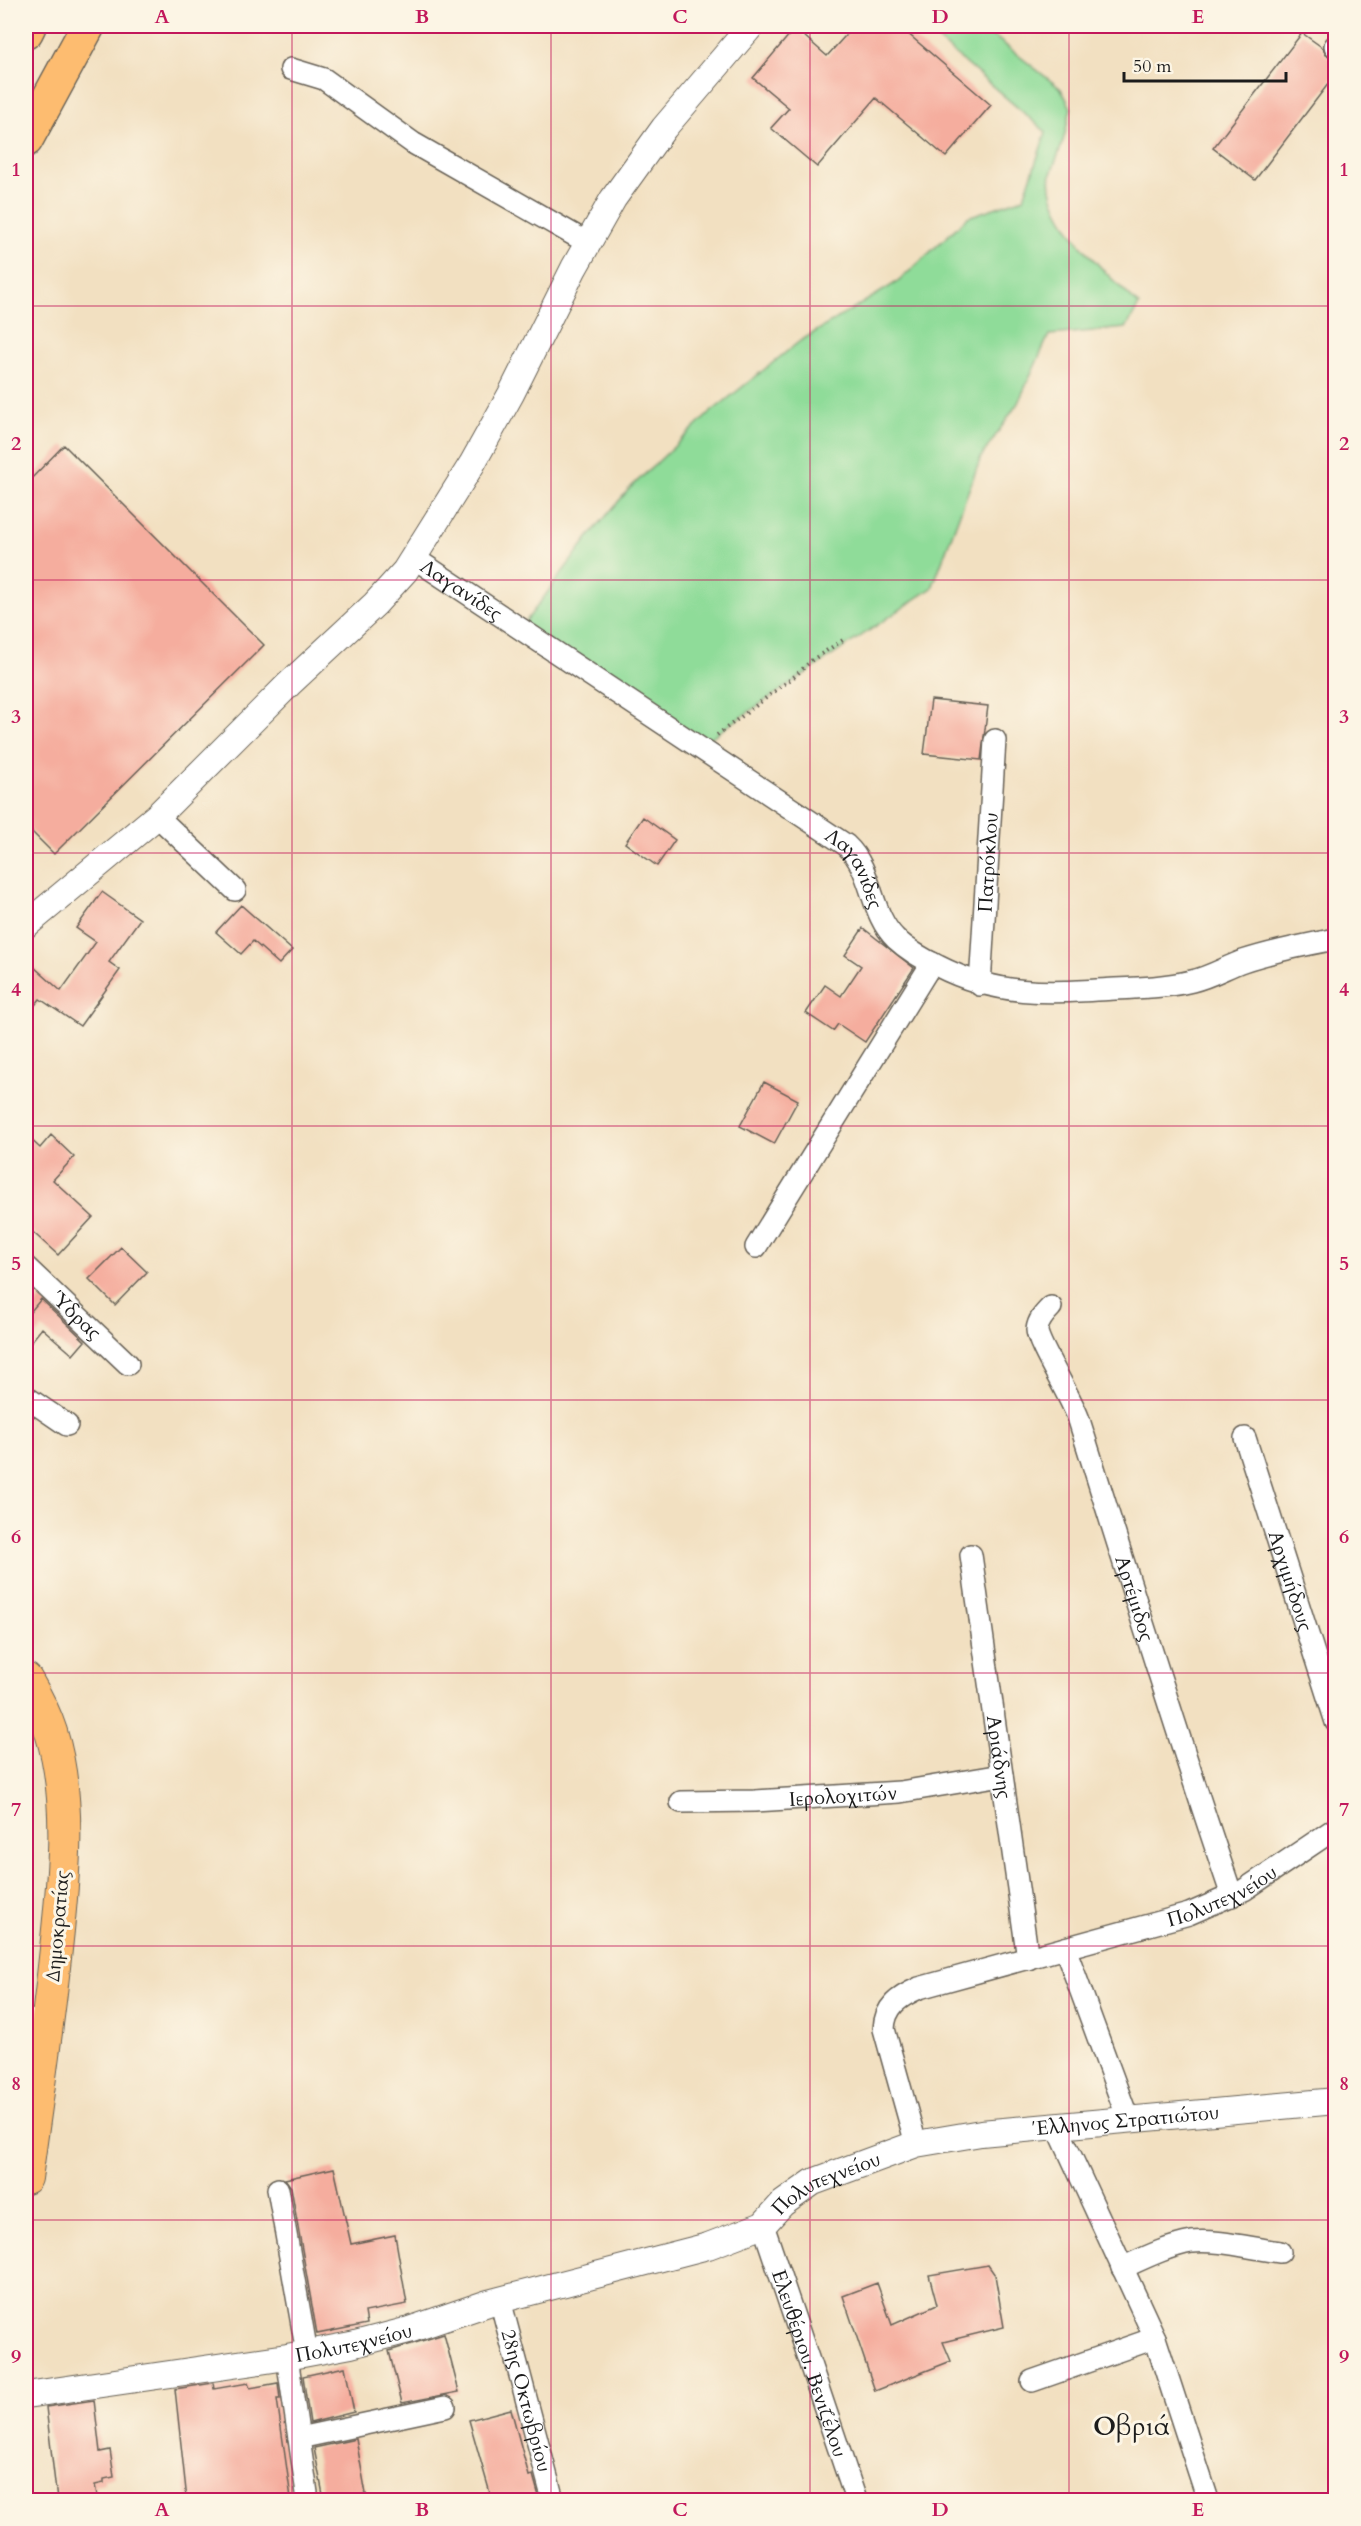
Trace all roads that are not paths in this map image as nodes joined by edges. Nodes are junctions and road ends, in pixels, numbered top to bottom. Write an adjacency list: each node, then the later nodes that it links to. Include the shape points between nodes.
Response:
1 (29, 26): 4 (highway)
2 (88, 26): 6 (highway)
3 (751, 26): 7 (street, via 634,167)
4 (26, 32)
5 (291, 69): 7 (street, via 324,79 412,144)
6 (26, 140)
7 (588, 243): 8 (street, via 511,394)
8 (414, 558): 10 (street, via 375,604); 14 (street, Λαγανίδες, via 834,836 854,852 865,869 878,912 889,931)
9 (995, 740): 15 (street, Πατρόκλου)
10 (158, 816): 11 (street); 12 (street)
11 (235, 890)
12 (26, 925)
13 (1335, 939): 15 (street, Λαγανίδες, via 1245,961 1195,980 1160,986 1077,992)
14 (932, 963): 15 (street, Λαγανίδες); 16 (street)
15 (980, 985)
16 (756, 1247)
17 (26, 1267): 19 (street, Ύδρας)
18 (1051, 1307): 29 (street, Αρτέμιδος, via 1042,1315 1037,1330 1074,1406 1182,1751)
19 (128, 1364)
20 (26, 1397): 21 (street)
21 (67, 1425)
22 (1245, 1438): 25 (street, Αρχιμήδους)
23 (971, 1555): 26 (street, Αριάδνης)
24 (26, 1682): 32 (main road, Δημοκρατίας, via 51,1732 63,1812 60,1912)
25 (1335, 1722)
26 (1002, 1775): 27 (street, Ιερολοχιτών, via 900,1792); 31 (street, Αριάδνης)
27 (681, 1802)
28 (1335, 1828): 29 (street, Πολυτεχνείου)
29 (1232, 1896): 30 (street, Πολυτεχνείου, via 1189,1914)
30 (1065, 1948): 31 (street, Πολυτεχνείου); 34 (street)
31 (1028, 1959): 36 (street, Πολυτεχνείου, via 919,1988 888,2008 885,2036)
32 (37, 2021): 37 (main road, Δημοκρατίας)
33 (1335, 2101): 34 (street, Έλληνος Στρατιώτου)
34 (1128, 2119): 35 (street, Έλληνος Στρατιώτου)
35 (1057, 2126): 36 (street, Έλληνος Στρατιώτου); 41 (street)
36 (916, 2144): 39 (street, Πολυτεχνείου, via 813,2182 782,2204)
37 (26, 2178)
38 (278, 2189): 44 (street)
39 (763, 2225): 42 (street, Πολυτεχνείου, via 708,2246); 51 (street, Ελευθέριου. Βενιζέλου)
40 (1280, 2252): 41 (street, via 1192,2242)
41 (1122, 2268): 43 (street)
42 (500, 2300): 44 (street, Πολυτεχνείου, via 409,2330); 50 (street, 28ης Οκτωβρίου)
43 (1155, 2338): 45 (street); 52 (street)
44 (297, 2355): 46 (street, Πολυτεχνείου); 48 (street)
45 (1032, 2381)
46 (26, 2395)
47 (445, 2407): 48 (street)
48 (299, 2438): 49 (street)
49 (308, 2500)
50 (553, 2500)
51 (856, 2500)
52 (1209, 2500)

